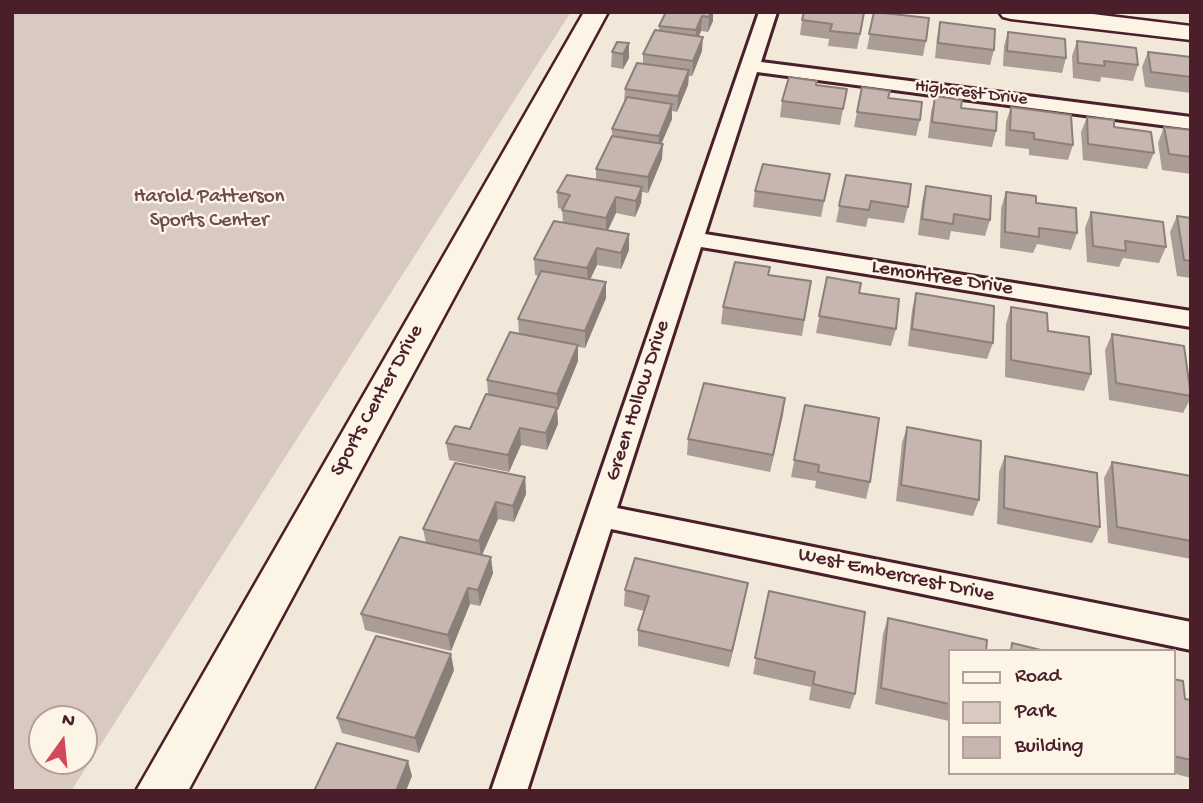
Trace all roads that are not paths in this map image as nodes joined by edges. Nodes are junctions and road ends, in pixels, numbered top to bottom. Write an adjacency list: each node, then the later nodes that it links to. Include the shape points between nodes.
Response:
1 (596, 12): 13 (street, Sports Center Drive)
2 (768, 12): 7 (street, Green Hollow Drive)
3 (1011, 12): 4 (street)
4 (1127, 26): 5 (street); 6 (street)
5 (1191, 28)
6 (1191, 33)
7 (750, 66): 8 (street, Highcrest Drive); 9 (street, Green Hollow Drive)
8 (1191, 123)
9 (693, 239): 10 (street, Lemontree Drive); 11 (street, Green Hollow Drive)
10 (1191, 319)
11 (601, 516): 12 (street, West Embercrest Drive); 14 (street, Green Hollow Drive)
12 (1191, 636)
13 (161, 791)
14 (509, 791)

